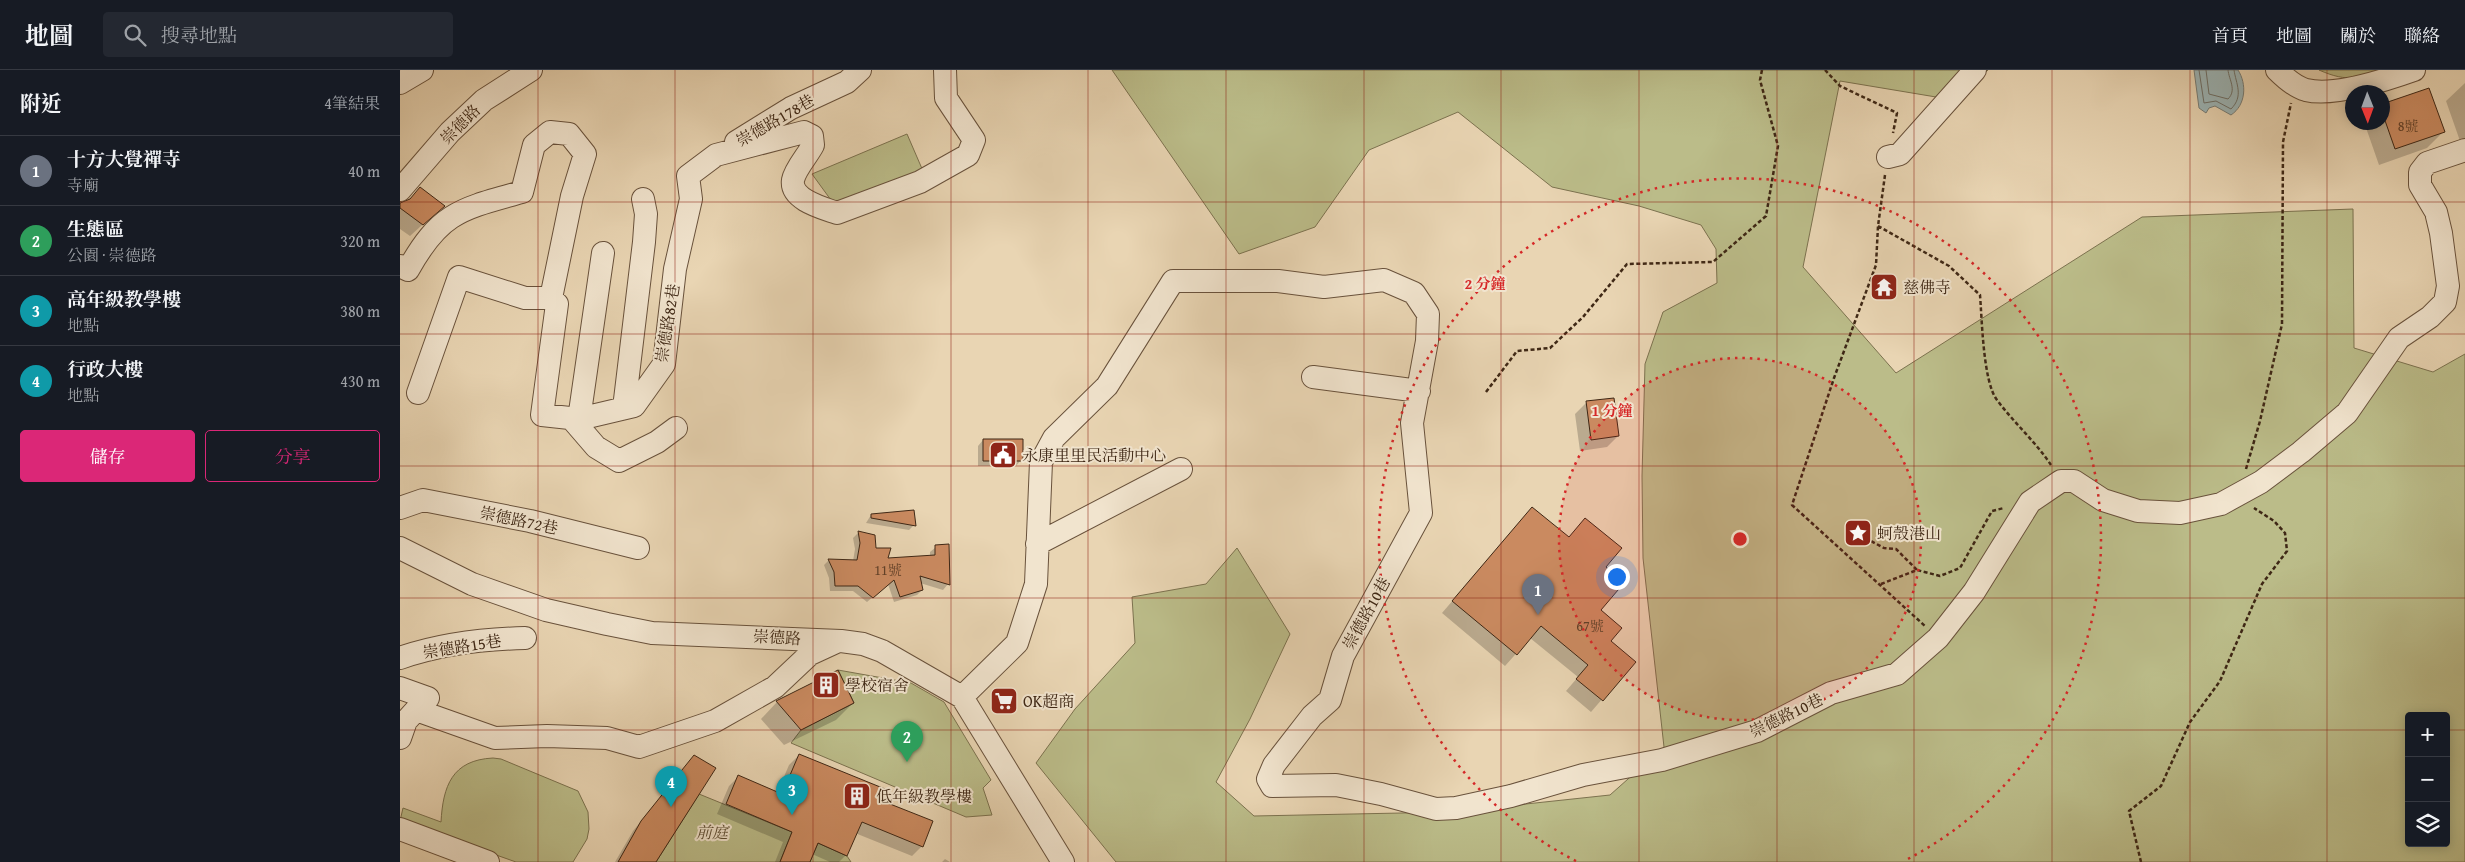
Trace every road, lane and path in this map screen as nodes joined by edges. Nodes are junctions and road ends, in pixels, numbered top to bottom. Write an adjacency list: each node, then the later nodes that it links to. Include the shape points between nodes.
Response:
1 (422, 70): 10 (street)
2 (531, 70): 15 (street, 崇德路, via 484,100 450,132)
3 (860, 70): 13 (street, 崇德路178巷, via 847,82 791,108)
4 (946, 70): 13 (street, 崇德路82巷, via 946,98 974,140 968,155 920,182 852,209 837,213 801,198 793,178 814,146 812,136 804,132)
5 (1762, 70): 23 (path, via 1760,80 1778,146 1766,216 1713,262 1627,264 1583,317 1550,348 1517,351)
6 (1825, 70): 14 (path, via 1840,86 1897,112)
7 (1974, 70): 14 (street, via 1900,154)
8 (2277, 70): 11 (street)
9 (2414, 70): 11 (street, via 2382,82 2324,91 2305,90)
10 (400, 83)
11 (2295, 84): 30 (path, via 2283,142 2282,324 2260,421)
12 (2465, 150): 30 (street, via 2427,163 2420,172 2420,185 2436,212 2441,233 2448,286 2445,302 2399,338 2347,413 2261,482)
13 (716, 155): 25 (street, 崇德路82巷, via 688,176 691,199 675,269 664,364 634,406)
14 (1888, 157): 17 (path)
15 (400, 190)
16 (643, 199): 25 (street, via 646,214 644,242)
17 (1878, 226): 29 (path, via 1949,266 1980,295 1984,359 1995,399 2040,447); 38 (path, via 1876,266 1792,505)
18 (604, 253): 26 (street)
19 (400, 266): 20 (street, 崇德路82巷, via 408,270 421,247 441,224 470,206 522,192 534,145 550,132 569,134 585,154 572,196)
20 (550, 298): 24 (street, via 526,298 459,277); 26 (street, 崇德路82巷, via 557,304 542,415)
21 (1313, 377): 22 (street)
22 (1419, 391): 34 (street, 崇德路10巷, via 1428,314 1414,293 1384,280 1324,287 1278,281 1172,281 1107,386 1054,438 1041,462); 40 (street, 崇德路10巷, via 1412,423 1421,513 1342,656 1330,700 1312,716 1274,765 1268,779 1272,786 1336,785 1436,809 1511,796 1583,775 1662,760 1757,731 1831,693 1897,674)
23 (1486, 392)
24 (418, 393)
25 (624, 408): 26 (street, 崇德路82巷)
26 (575, 418): 27 (street, via 596,447 619,461 657,442)
27 (676, 428)
28 (1181, 469): 34 (street)
29 (2062, 481): 30 (street, via 2074,481 2102,500 2138,511 2180,513); 31 (street)
30 (2230, 499): 50 (path, via 2256,508 2286,533 2287,551 2262,584 2220,680 2190,722 2161,786 2129,811)
31 (2030, 502): 37 (path, via 1992,511 1960,568 1940,576); 40 (street, 崇德路10巷, via 1974,592)
32 (400, 508): 36 (street, 崇德路72巷, via 423,500)
33 (1854, 532): 37 (path, via 1884,548 1896,549)
34 (1037, 544): 44 (street, 崇德路10巷, via 1036,584 1018,643)
35 (400, 548): 41 (street, 崇德路, via 472,584 546,610 607,624 652,633)
36 (638, 548)
37 (1917, 570): 38 (path)
38 (1881, 584): 40 (path)
39 (525, 638): 42 (street, 崇德路15巷, via 499,638 426,649)
40 (1938, 638)
41 (841, 641): 44 (street, 崇德路, via 882,651); 45 (street, via 810,654 775,687 715,721 639,747 607,738 495,738)
42 (400, 658)
43 (400, 688): 45 (street, via 428,698)
44 (962, 698): 49 (street, 崇德路)
45 (416, 710): 46 (street, via 406,721)
46 (400, 738)
47 (400, 829): 48 (street)
48 (488, 862)
49 (1062, 862)
50 (2142, 862)

